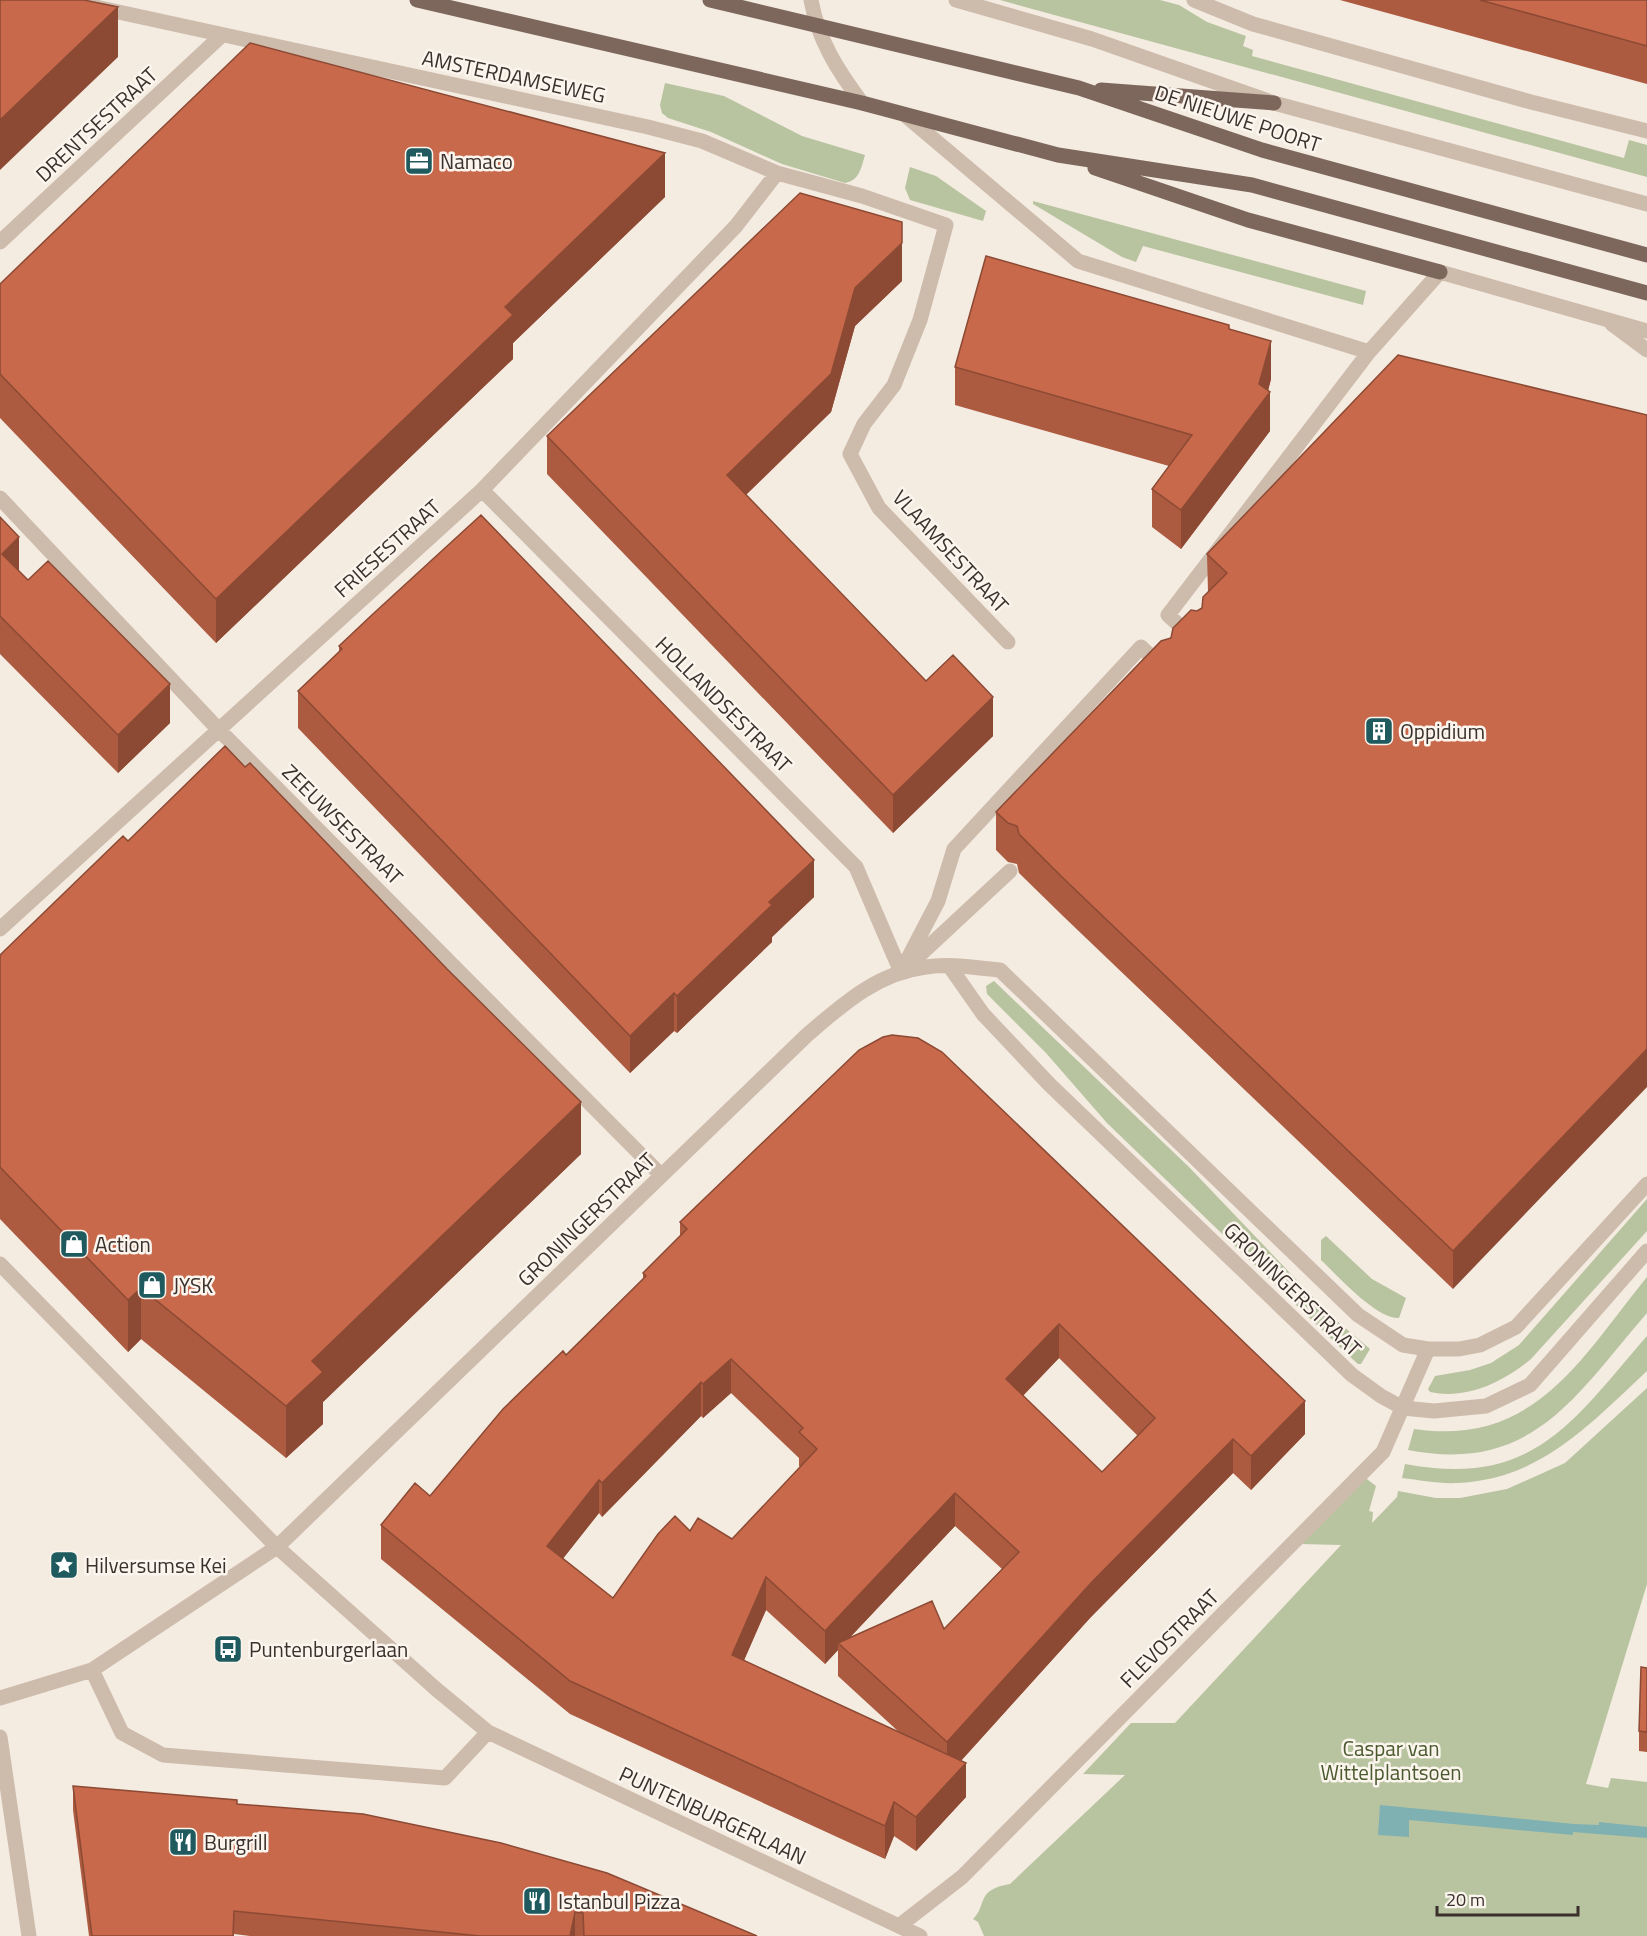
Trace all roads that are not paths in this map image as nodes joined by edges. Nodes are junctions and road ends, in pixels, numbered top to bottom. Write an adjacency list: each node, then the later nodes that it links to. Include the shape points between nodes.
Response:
1 (63, 0): 8 (street, AMSTERDAMSEWEG)
2 (417, 0): 10 (main road)
3 (710, 0): 7 (main road)
4 (811, 0): 7 (street)
5 (956, 0): 11 (street, DE NIEUWE POORT, via 1092,39)
6 (1194, 0): 13 (street, via 1253,24)
7 (815, 23): 9 (main road, DE NIEUWE POORT); 10 (street, via 834,65)
8 (221, 36): 15 (street, AMSTERDAMSEWEG, via 648,127 702,141); 18 (street, DRENTSESTRAAT)
9 (1079, 88): 11 (main road); 19 (main road, DE NIEUWE POORT, via 1262,150)
10 (862, 103): 12 (main road)
11 (1274, 103): 16 (street, DE NIEUWE POORT)
12 (905, 115): 14 (main road); 25 (street, via 1078,261)
13 (1647, 131)
14 (1058, 155): 20 (main road, via 1248,220); 21 (main road, via 1252,185)
15 (777, 172): 17 (street, AMSTERDAMSEWEG); 26 (street, FRIESESTRAAT, via 736,226)
16 (1647, 204)
17 (946, 225): 29 (street, VLAAMSESTRAAT, via 920,320 894,385 864,424 849,454 879,507)
18 (0, 242)
19 (1647, 255)
20 (1440, 273): 22 (street); 25 (street)
21 (1647, 293)
22 (1604, 319): 23 (street); 24 (street)
23 (1647, 331)
24 (1647, 350)
25 (1369, 351): 28 (street, via 1168,615)
26 (482, 490): 31 (street, FRIESESTRAAT); 35 (street, HOLLANDSESTRAAT, via 856,867)
27 (0, 498): 31 (street, ZEEUWSESTRAAT)
28 (1195, 640)
29 (1008, 642)
30 (1164, 670): 35 (street, via 1141,647 954,849 938,901)
31 (219, 730): 33 (street, FRIESESTRAAT); 36 (street, ZEEUWSESTRAAT)
32 (1010, 871): 35 (street)
33 (0, 929)
34 (950, 967): 35 (street, GRONINGERSTRAAT, via 927,966); 40 (street, GRONINGERSTRAAT, via 1000,970 1358,1315 1403,1345); 41 (street, GRONINGERSTRAAT, via 983,1014 1049,1084 1352,1375)
35 (901, 972): 36 (street, GRONINGERSTRAAT, via 852,996)
36 (661, 1175): 42 (street, GRONINGERSTRAAT)
37 (1647, 1184): 40 (street, GRONINGERSTRAAT, via 1516,1327 1480,1345)
38 (1647, 1251): 41 (street, GRONINGERSTRAAT, via 1530,1385 1486,1406 1434,1411)
39 (0, 1263): 42 (street, PUNTENBURGERLAAN)
40 (1428, 1349): 41 (street, FLEVOSTRAAT)
41 (1403, 1408): 47 (street, FLEVOSTRAAT, via 1383,1452 962,1877)
42 (277, 1547): 43 (street, GRONINGERSTRAAT); 45 (street, PUNTENBURGERLAAN)
43 (92, 1670): 44 (street, GRONINGERSTRAAT); 45 (street, via 122,1733 163,1755 445,1778)
44 (0, 1698)
45 (488, 1732): 47 (street, PUNTENBURGERLAAN)
46 (0, 1737): 48 (street)
47 (898, 1926): 49 (street, PUNTENBURGERLAAN)
48 (29, 1936)
49 (920, 1936)

